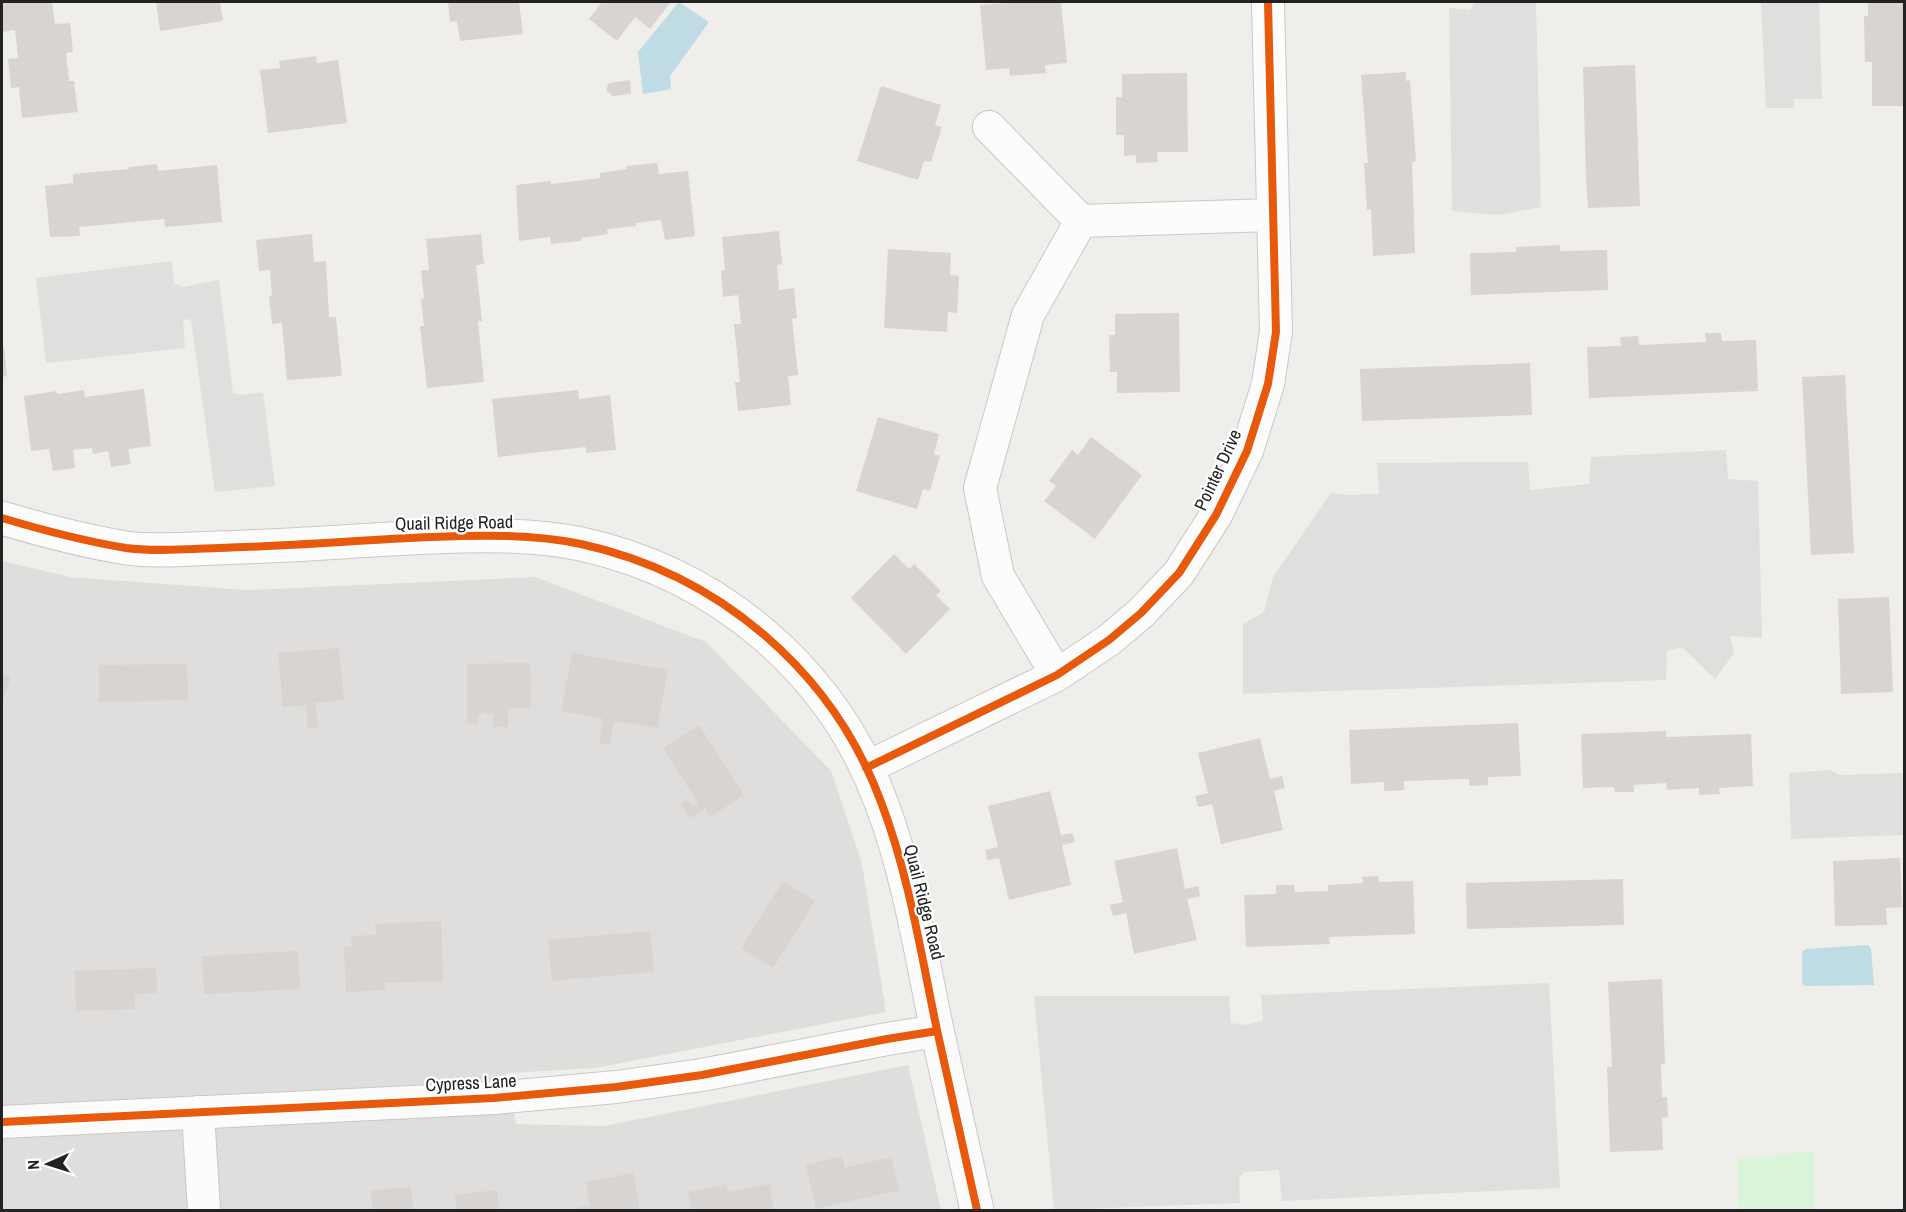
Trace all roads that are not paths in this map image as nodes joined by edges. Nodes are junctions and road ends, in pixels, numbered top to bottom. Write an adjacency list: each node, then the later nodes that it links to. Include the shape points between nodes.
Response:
1 (1268, 2): 3 (street, Pointer Drive)
2 (989, 127): 4 (street)
3 (1274, 214): 4 (street); 6 (street, Pointer Drive, via 1276,332 1268,384 1247,452 1216,515 1179,573 1109,640)
4 (1081, 221): 6 (street, via 1028,315 980,488 998,576)
5 (2, 518): 7 (street, Quail Ridge Road, via 127,548 160,550 478,535 580,544 615,554 708,593 755,627 791,658 819,692)
6 (1057, 675): 7 (street, Pointer Drive)
7 (866, 768): 8 (street, Quail Ridge Road, via 902,868)
8 (937, 1031): 9 (street, Cypress Lane, via 616,1087 494,1098); 12 (street, Quail Ridge Road)
9 (198, 1112): 10 (street, Cypress Lane); 11 (street)
10 (2, 1122)
11 (204, 1210)
12 (978, 1210)

